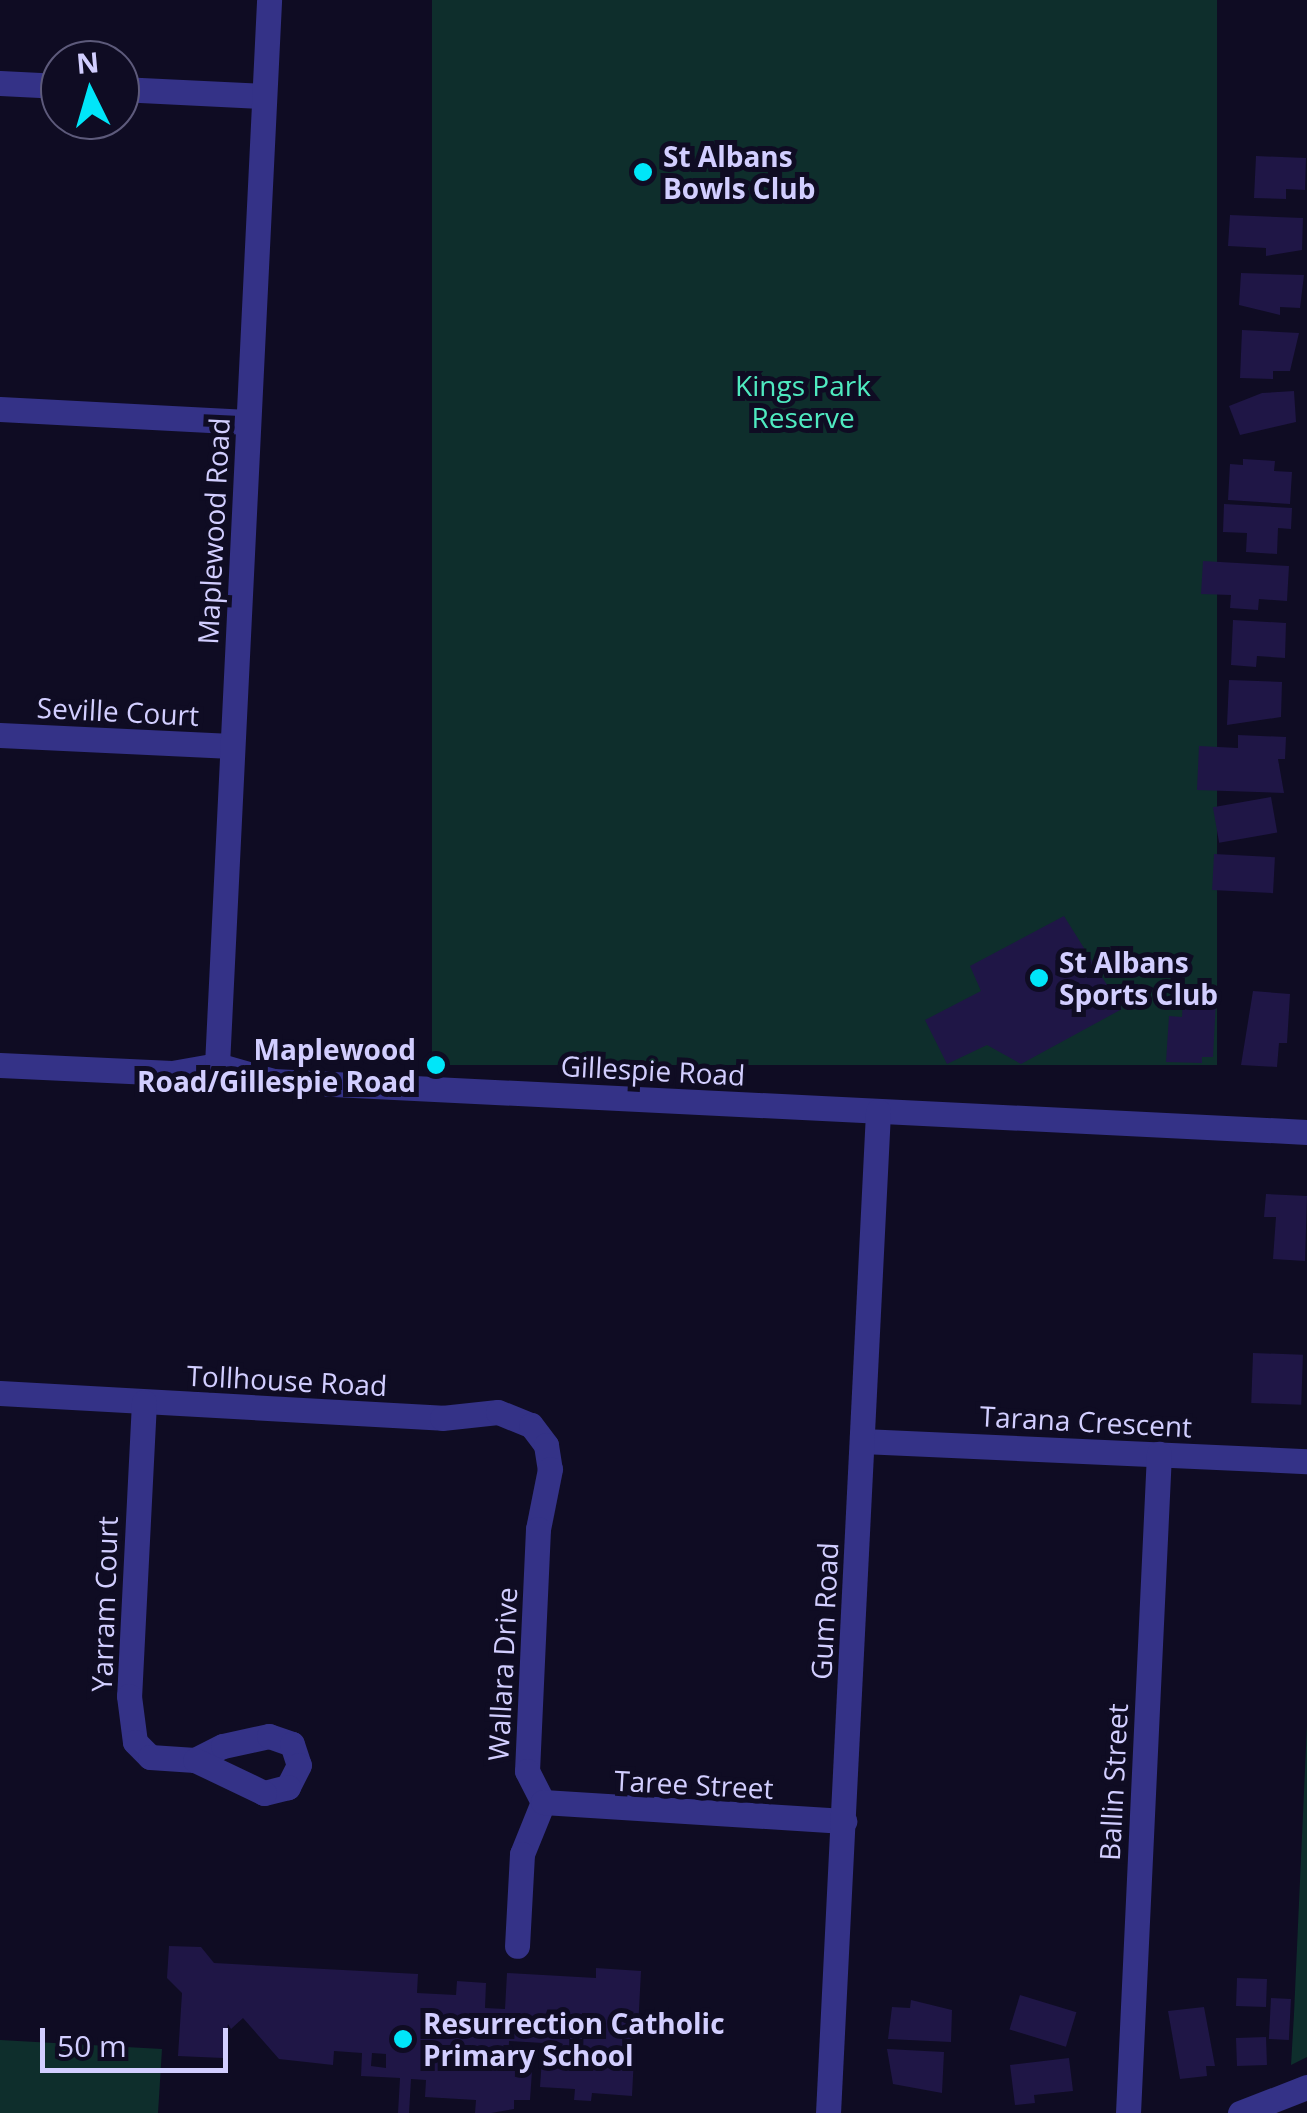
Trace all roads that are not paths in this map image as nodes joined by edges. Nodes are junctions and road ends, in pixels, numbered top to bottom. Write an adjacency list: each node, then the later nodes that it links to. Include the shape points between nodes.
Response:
1 (269, 0): 5 (street, Maplewood Road)
2 (0, 84): 3 (street)
3 (40, 85)
4 (140, 90): 5 (street)
5 (264, 96): 7 (street, Maplewood Road)
6 (0, 409): 7 (street)
7 (248, 422): 9 (street, Maplewood Road)
8 (0, 735): 9 (street, Seville Court)
9 (232, 746): 11 (street, Maplewood Road)
10 (0, 1065): 11 (street, Gillespie Road, via 172,1074)
11 (217, 1065): 12 (street, Gillespie Road, via 273,1081)
12 (878, 1111): 13 (street, Gillespie Road); 16 (street, Gum Road)
13 (1307, 1132)
14 (0, 1393): 15 (street, Tollhouse Road)
15 (144, 1402): 18 (street, Tollhouse Road, via 442,1418 508,1413 532,1426); 20 (street, Yarram Court, via 131,1725 142,1752)
16 (862, 1441): 17 (street, Tarana Crescent); 22 (street, Gum Road)
17 (1159, 1454): 19 (street, Tarana Crescent); 27 (street, Ballin Street)
18 (549, 1455): 21 (street, Wallara Drive, via 538,1529 526,1771)
19 (1307, 1461)
20 (195, 1760)
21 (543, 1802): 22 (street, Taree Street); 23 (street, via 522,1854)
22 (844, 1821): 26 (street, Gum Road)
23 (517, 1946)
24 (1307, 2087): 25 (street)
25 (1284, 2104): 28 (street)
26 (828, 2113)
27 (1128, 2113)
28 (1240, 2113)

